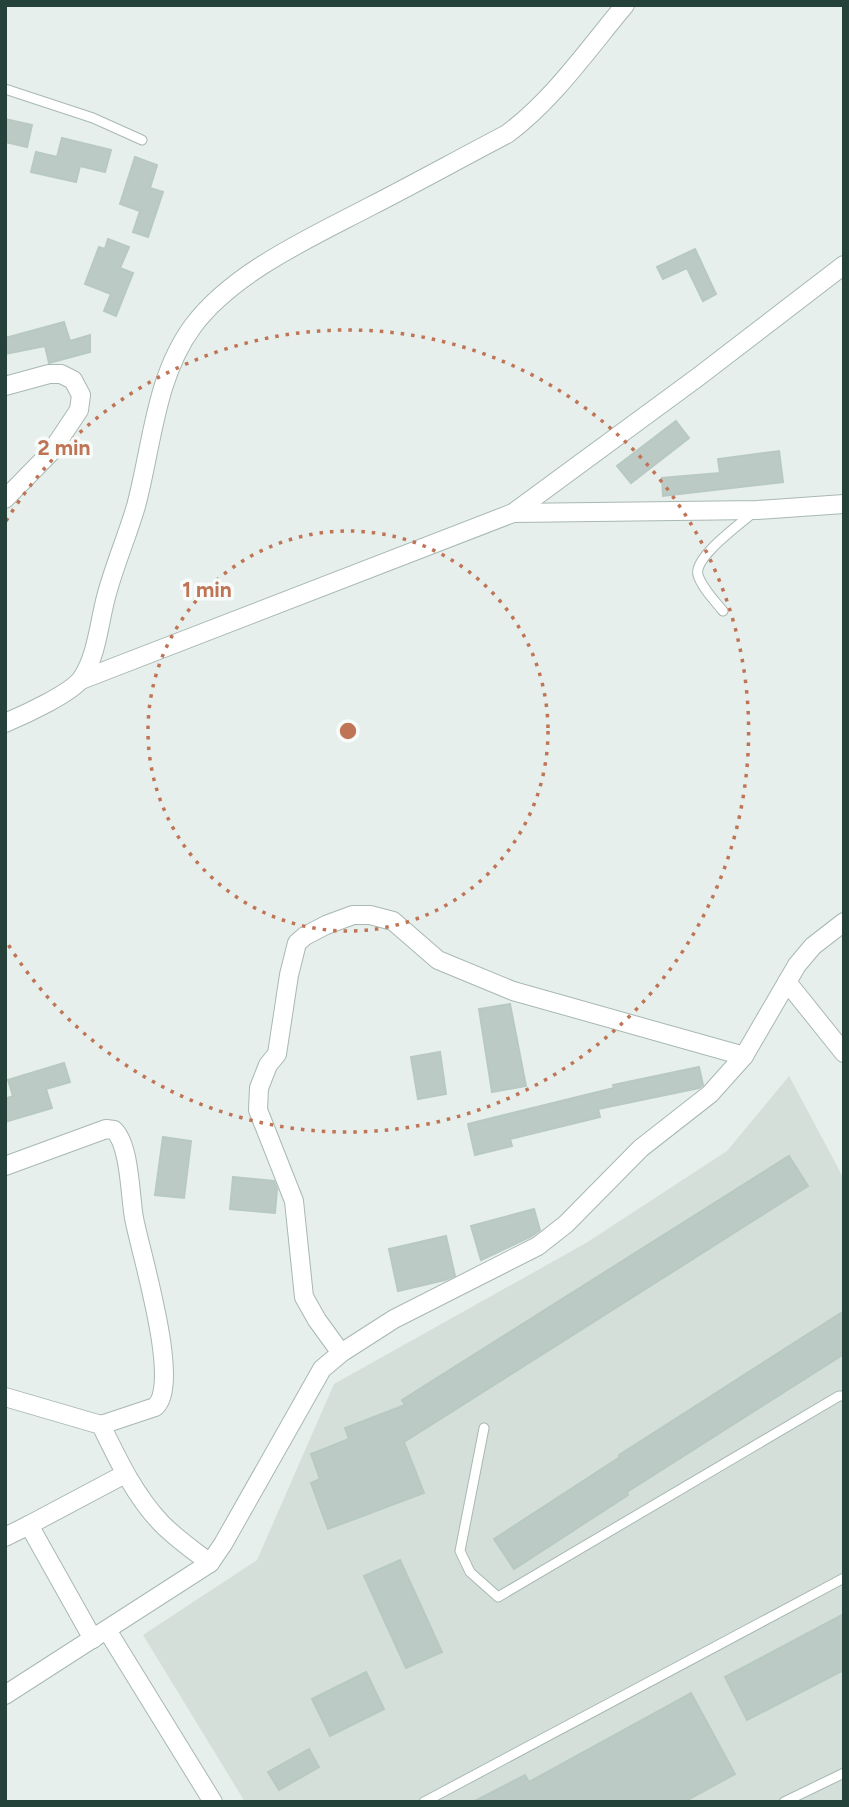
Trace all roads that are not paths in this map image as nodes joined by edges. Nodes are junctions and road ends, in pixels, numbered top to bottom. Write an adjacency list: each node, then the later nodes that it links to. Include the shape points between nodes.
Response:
1 (625, 5): 11 (street, via 541,106 507,134 258,268 213,303 195,324 166,377 135,508 106,595 91,661)
2 (5, 89): 3 (lane, via 93,118)
3 (142, 140)
4 (844, 265): 9 (street)
5 (5, 386): 6 (street, via 61,374 73,380 81,395 79,410 51,452)
6 (5, 499)
7 (844, 504): 8 (street)
8 (757, 510): 9 (street); 10 (lane, via 703,557 697,569 704,587)
9 (513, 513): 11 (street)
10 (723, 611)
11 (81, 680): 12 (street)
12 (5, 723)
13 (844, 922): 14 (street, via 813,946)
14 (787, 982): 15 (street); 16 (street)
15 (844, 1053)
16 (744, 1056): 18 (street, via 710,1094 642,1148 538,1246 394,1319); 18 (street, via 513,991 438,960 393,921 382,918 354,915 304,936 297,943 289,975 277,1054 258,1088 258,1111 294,1201 304,1297)
17 (5, 1166): 21 (street, via 106,1129 114,1130 122,1142 160,1333 163,1391 155,1407)
18 (341, 1353): 26 (street, via 322,1369)
19 (844, 1396): 22 (lane, via 498,1597 470,1572 460,1551)
20 (5, 1398): 21 (street)
21 (101, 1425): 23 (street)
22 (484, 1428)
23 (125, 1474): 24 (street); 26 (street, via 163,1525)
24 (29, 1525): 25 (street); 28 (street)
25 (5, 1536)
26 (210, 1563): 28 (street)
27 (844, 1578): 32 (lane)
28 (100, 1635): 29 (street); 31 (street)
29 (5, 1695)
30 (844, 1773): 33 (lane)
31 (214, 1802)
32 (424, 1802)
33 (784, 1802)

